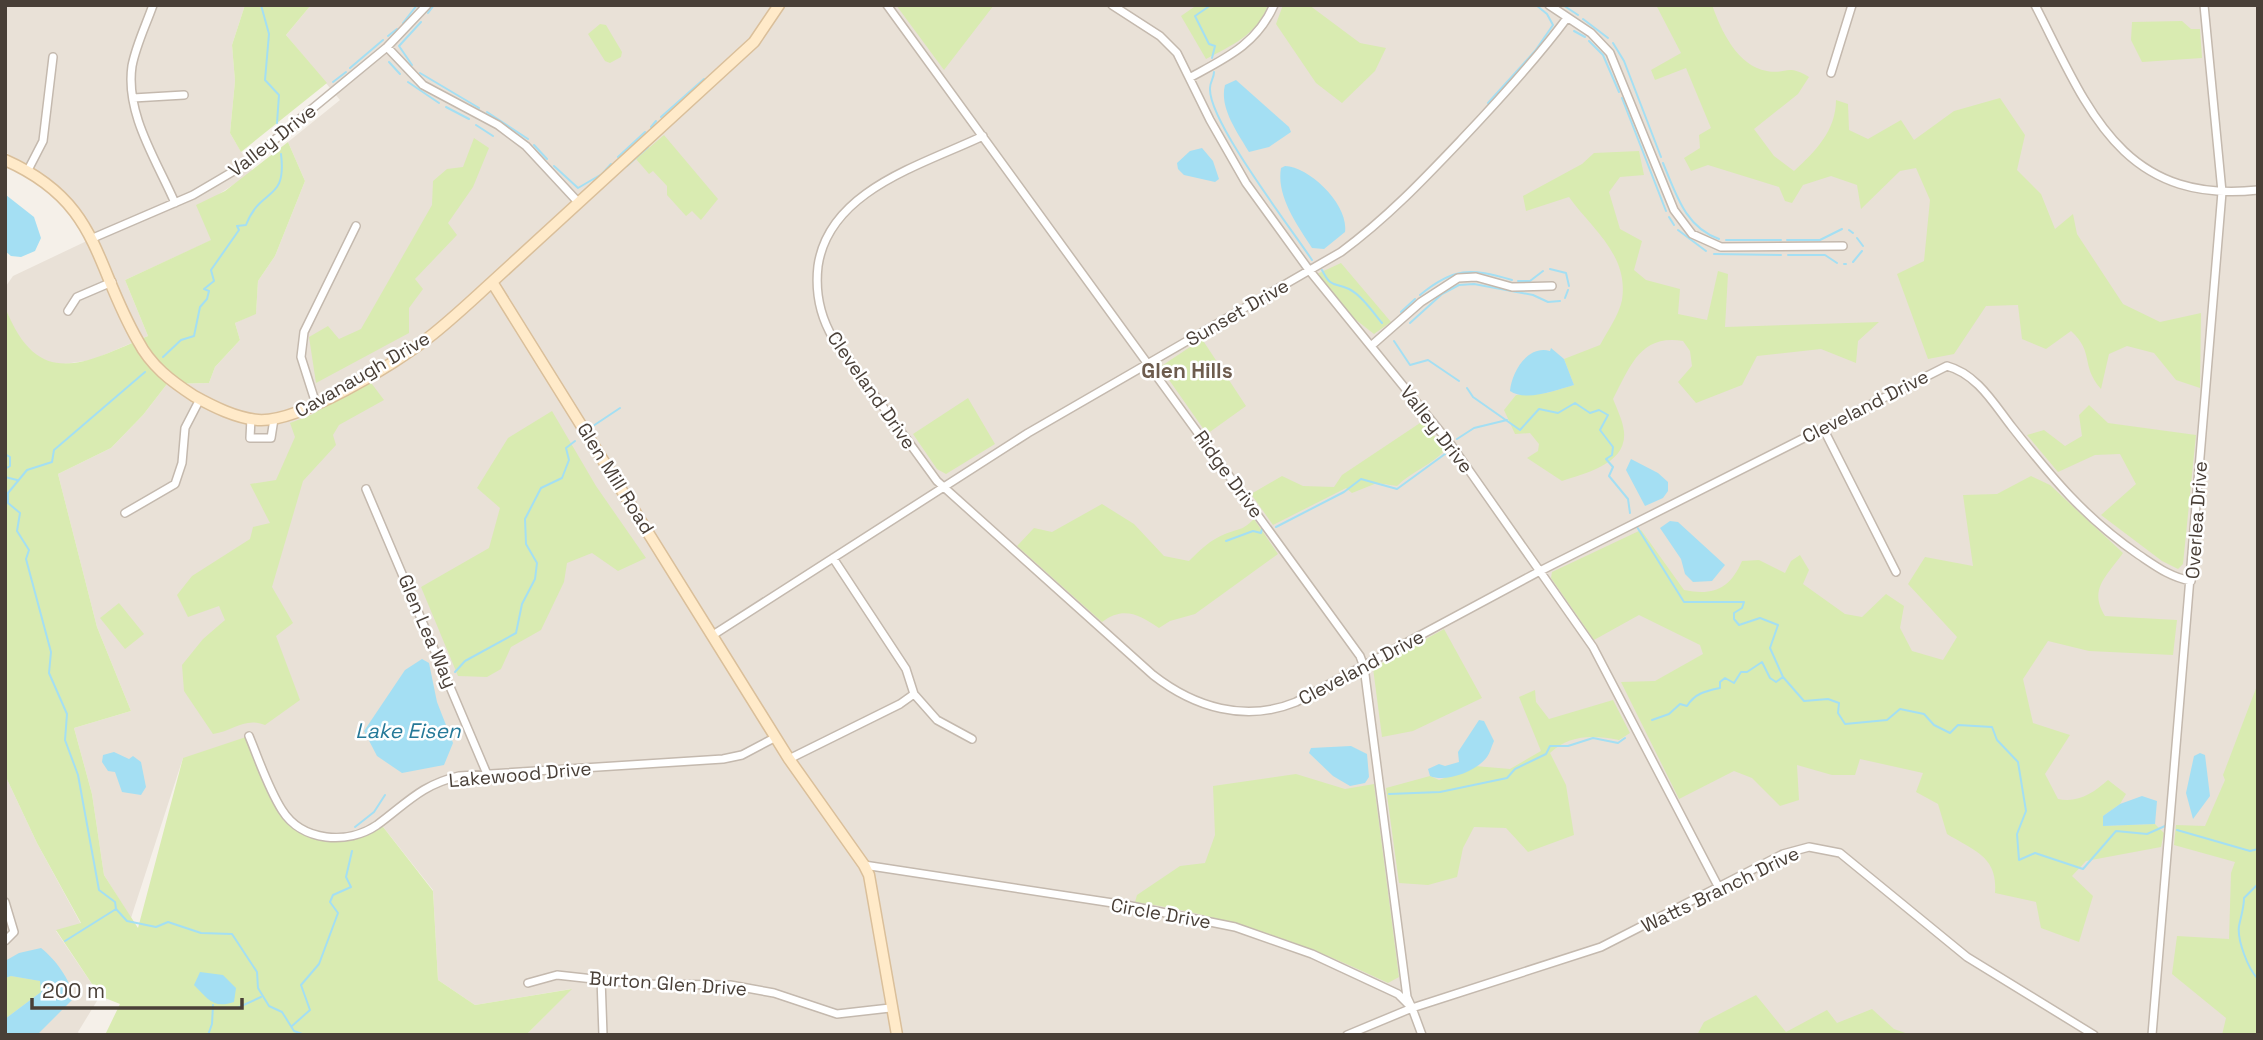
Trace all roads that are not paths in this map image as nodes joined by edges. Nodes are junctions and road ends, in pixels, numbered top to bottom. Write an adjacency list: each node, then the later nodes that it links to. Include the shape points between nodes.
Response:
1 (153, 5): 17 (street, via 133,63)
2 (427, 5): 12 (street, Valley Drive)
3 (779, 5): 23 (main road, via 754,42)
4 (887, 5): 18 (street, Ridge Drive)
5 (1112, 5): 15 (street, Valley Drive, via 1160,36)
6 (1274, 5): 15 (street, via 1254,38)
7 (1549, 5): 11 (street)
8 (1852, 5): 14 (street)
9 (2035, 5): 22 (street, via 2079,94 2109,137 2161,176)
10 (2204, 5): 22 (street, Overlea Drive)
11 (1567, 18): 27 (street, via 1591,33 1610,53 1674,210 1692,234 1721,247); 28 (street, Sunset Drive, via 1535,62 1396,209 1341,252)
12 (387, 47): 23 (street, via 423,85 498,125 526,146); 24 (street, Valley Drive, via 244,165)
13 (53, 57): 20 (street, via 43,141)
14 (1831, 73)
15 (1191, 77): 28 (street, Valley Drive, via 1233,162)
16 (184, 95): 17 (street)
17 (133, 98): 24 (street)
18 (983, 136): 34 (street, Ridge Drive); 40 (street, Cleveland Drive, via 855,201 827,236 818,269 818,301 833,338)
19 (5, 160): 20 (main road, Cavanaugh Drive)
20 (28, 170): 26 (main road, Cavanaugh Drive, via 68,202)
21 (2258, 190): 22 (street)
22 (2221, 192): 46 (street, Overlea Drive)
23 (578, 202): 30 (main road)
24 (175, 203): 26 (street, Valley Drive)
25 (356, 226): 36 (street, via 304,332 301,357)
26 (93, 238): 29 (main road, Cavanaugh Drive)
27 (1843, 246)
28 (1309, 270): 33 (street, Valley Drive); 34 (street, Sunset Drive)
29 (112, 282): 32 (street, via 76,297); 35 (main road, Cavanaugh Drive, via 147,357)
30 (492, 282): 36 (main road, Cavanaugh Drive, via 411,351); 47 (main road, Glen Mill Road)
31 (1552, 286): 33 (street, via 1513,287 1476,277 1458,278 1421,302)
32 (68, 311)
33 (1371, 346): 44 (street, Valley Drive, via 1452,446)
34 (1149, 364): 40 (street, Sunset Drive); 48 (street, Ridge Drive)
35 (200, 399): 37 (main road, Cavanaugh Drive); 42 (street, via 185,428 175,484)
36 (316, 404): 38 (main road, Cavanaugh Drive)
37 (251, 418): 38 (main road, Cavanaugh Drive); 38 (street, via 250,438 271,438)
38 (274, 419)
39 (1823, 428): 44 (street, Cleveland Drive); 45 (street); 46 (street, Cleveland Drive, via 1938,369 1962,370 2101,529 2173,578)
40 (943, 486): 43 (street, Sunset Drive); 48 (street, Cleveland Drive, via 1153,675 1190,700 1231,711 1283,707)
41 (366, 489): 54 (street, Glen Lea Way)
42 (125, 513)
43 (833, 558): 47 (street, Sunset Drive); 49 (street, via 906,669)
44 (1540, 571): 48 (street, Cleveland Drive); 56 (street, Valley Drive, via 1593,647)
45 (1896, 572)
46 (2191, 581): 68 (street, Overlea Drive)
47 (713, 635): 51 (main road, Glen Mill Road)
48 (1364, 667): 62 (street, Ridge Drive)
49 (914, 694): 52 (street, via 937,720); 53 (street)
50 (249, 736): 54 (street, Lakewood Drive, via 281,809 300,827 323,837 347,838 366,832 414,793 438,781)
51 (776, 737): 53 (main road, Glen Mill Road); 54 (street, Lakewood Drive, via 742,755 723,759)
52 (972, 739)
53 (789, 759): 55 (main road, Glen Mill Road)
54 (487, 774)
55 (864, 864): 61 (main road, Glen Mill Road); 62 (street, Circle Drive, via 1235,927 1345,968 1398,993)
56 (1719, 888): 62 (street, Watts Branch Drive, via 1601,947); 67 (street, Watts Branch Drive, via 1799,848 1829,849 1967,957)
57 (5, 902): 58 (street, via 14,932)
58 (5, 941)
59 (601, 978): 60 (street, Burton Glen Drive, via 557,975); 61 (street, Burton Glen Drive, via 639,984 746,986 837,1014); 63 (street)
60 (528, 983)
61 (890, 1008): 64 (main road, Glen Mill Road)
62 (1412, 1008): 65 (street, Watts Branch Drive); 66 (street)
63 (603, 1035)
64 (897, 1035)
65 (1347, 1035)
66 (1422, 1035)
67 (2094, 1035)
68 (2152, 1035)

